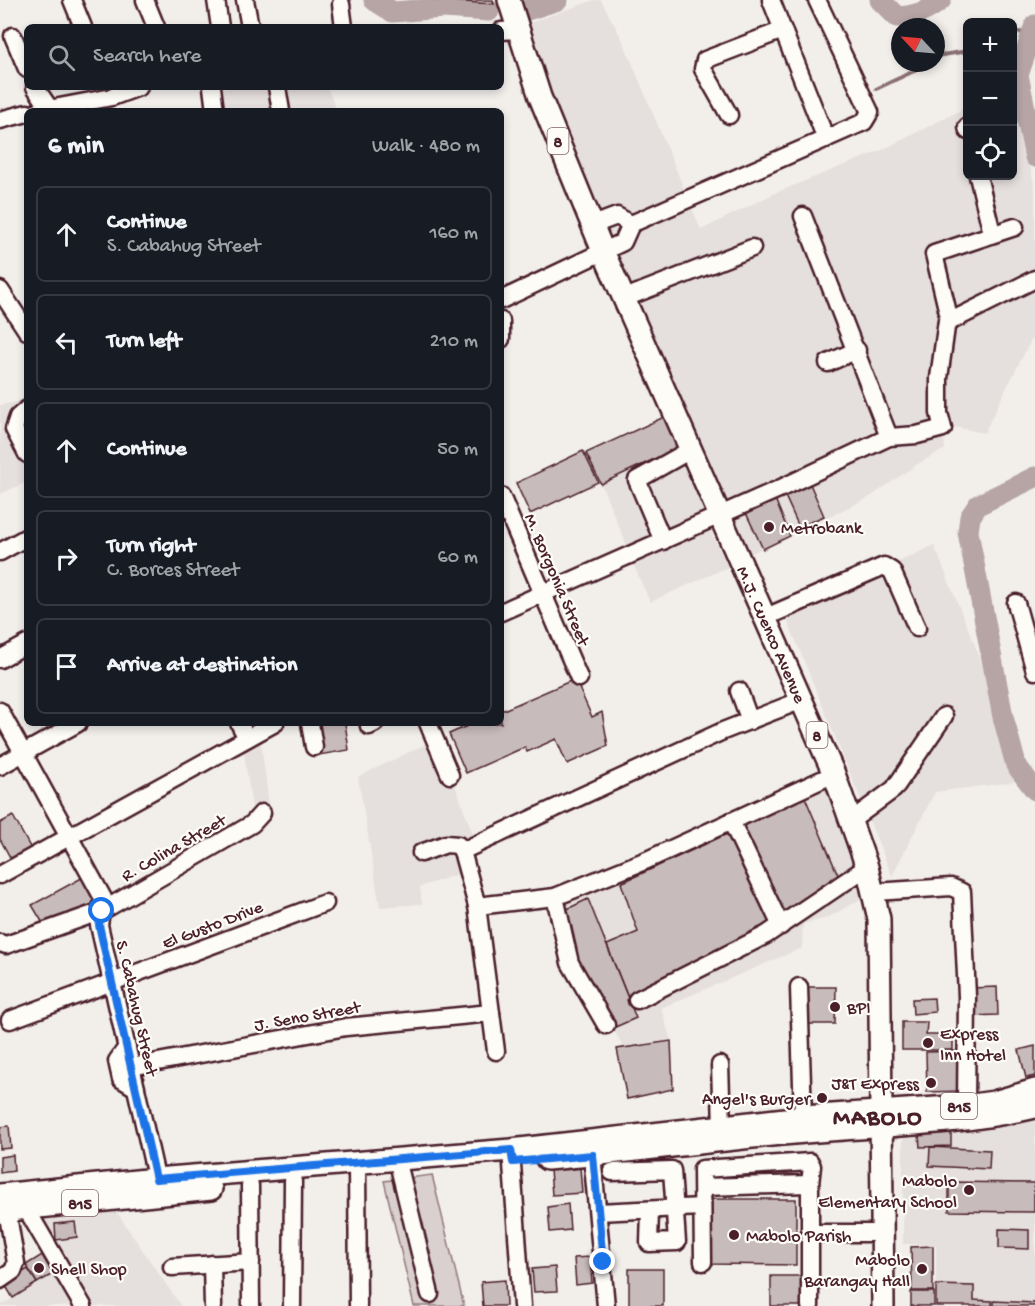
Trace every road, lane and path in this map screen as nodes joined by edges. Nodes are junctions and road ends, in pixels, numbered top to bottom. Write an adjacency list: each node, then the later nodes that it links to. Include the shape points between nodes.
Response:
1 (72, 0): 9 (street)
2 (145, 0): 10 (street)
3 (216, 0): 11 (street)
4 (245, 0): 12 (street)
5 (771, 0): 14 (street)
6 (817, 0): 29 (street, via 870,112 864,122)
7 (341, 4): 13 (street)
8 (510, 17): 33 (main road, M.J. Cuenco Avenue / 8)
9 (82, 24)
10 (155, 24)
11 (220, 24)
12 (249, 24)
13 (344, 24)
14 (783, 30): 27 (street, via 705,60 703,69); 29 (street)
15 (13, 36): 16 (street)
16 (24, 62)
17 (36, 90): 22 (street)
18 (212, 90): 24 (street)
19 (277, 90): 25 (street)
20 (110, 92): 21 (street)
21 (88, 106): 23 (street)
22 (43, 108)
23 (66, 108)
24 (215, 108)
25 (280, 108)
26 (24, 114): 28 (street)
27 (729, 115)
28 (0, 120)
29 (826, 139): 32 (street)
30 (979, 180): 35 (street)
31 (803, 216): 45 (street)
32 (631, 224): 33 (street, via 617,216); 37 (street, via 623,242)
33 (592, 225): 37 (main road, M.J. Cuenco Avenue / 8)
34 (1015, 227): 35 (street)
35 (992, 233): 43 (street, via 934,254)
36 (752, 248): 40 (street)
37 (603, 251): 40 (main road, M.J. Cuenco Avenue / 8); 41 (street)
38 (1035, 279): 43 (street)
39 (0, 290): 42 (street)
40 (625, 298): 51 (main road, M.J. Cuenco Avenue / 8)
41 (504, 299)
42 (5, 307): 44 (street)
43 (947, 323): 49 (street, via 939,378 943,428 917,435)
44 (24, 328)
45 (857, 350): 46 (street); 49 (street)
46 (828, 363)
47 (24, 411): 48 (street)
48 (8, 421): 50 (street)
49 (889, 436): 53 (street)
50 (24, 449)
51 (692, 449): 53 (main road, M.J. Cuenco Avenue / 8); 55 (street, via 637,480)
52 (504, 503): 57 (street, M. Borgonia Street)
53 (720, 515): 55 (street); 60 (main road, M.J. Cuenco Avenue / 8)
54 (24, 539): 56 (street)
55 (663, 541): 57 (street)
56 (0, 552)
57 (544, 593): 59 (street); 65 (street, M. Borgonia Street)
58 (1016, 603): 64 (street)
59 (504, 611)
60 (766, 617): 61 (street, via 885,566 892,571); 67 (main road, M.J. Cuenco Avenue / 8)
61 (917, 628)
62 (24, 646): 63 (street)
63 (0, 659)
64 (1035, 671)
65 (579, 678)
66 (739, 691): 70 (street)
67 (802, 700): 70 (street); 80 (main road, M.J. Cuenco Avenue / 8)
68 (0, 711): 78 (street, S. Cabahug Street)
69 (944, 716): 83 (street, via 894,789)
70 (750, 721): 86 (street)
71 (72, 726): 78 (street)
72 (241, 726): 76 (street)
73 (269, 726): 76 (street)
74 (310, 726): 77 (street)
75 (429, 726): 81 (street)
76 (247, 738): 85 (street)
77 (314, 747)
78 (23, 753): 79 (street); 85 (street, S. Cabahug Street)
79 (0, 766)
80 (834, 774): 83 (main road, M.J. Cuenco Avenue / 8); 84 (street)
81 (450, 775)
82 (262, 813): 94 (street, R. Colina Street, via 252,824)
83 (852, 820): 88 (main road, M.J. Cuenco Avenue / 8)
84 (730, 821): 91 (street); 95 (street)
85 (71, 837): 89 (street); 94 (street, S. Cabahug Street, via 104,898)
86 (462, 851): 87 (street, via 458,845 446,844); 93 (street)
87 (421, 853)
88 (867, 867): 90 (main road, M.J. Cuenco Avenue / 8); 95 (street)
89 (0, 875)
90 (875, 892): 109 (street, via 951,887 962,892 967,996); 112 (main road, M.J. Cuenco Avenue / 8, via 881,964)
91 (555, 897): 93 (street); 102 (street, via 570,963)
92 (325, 903): 97 (street, El Gusto Drive)
93 (477, 906): 100 (street)
94 (102, 911): 96 (street, R. Colina Street, via 6,945); 97 (street, S. Cabahug Street, via 99,925)
95 (781, 926): 99 (street)
96 (0, 943)
97 (113, 982): 101 (street, El Gusto Drive); 103 (street, S. Cabahug Street)
98 (799, 987): 111 (street)
99 (637, 1000)
100 (491, 1013): 104 (street); 106 (street, J. Seno Street, via 346,1027)
101 (10, 1020)
102 (606, 1024)
103 (127, 1047): 106 (street, S. Cabahug Street); 107 (street, via 117,1060 121,1079)
104 (496, 1051)
105 (720, 1065): 113 (street)
106 (131, 1067): 107 (street, S. Cabahug Street)
107 (136, 1088): 121 (street, S. Cabahug Street)
108 (1035, 1090): 109 (main road, 815)
109 (966, 1106): 112 (main road, 815)
110 (1035, 1107): 112 (main road, 815, via 924,1125)
111 (803, 1117): 112 (main road, 815); 113 (main road, 815)
112 (881, 1119): 114 (main road, 815, via 804,1132); 128 (main road, M.J. Cuenco Avenue / 8)
113 (722, 1126): 114 (main road, 815)
114 (592, 1148): 115 (main road, 815); 126 (street)
115 (512, 1156): 116 (main road, 815); 117 (main road, 815); 144 (street)
116 (357, 1169): 117 (main road, 815); 119 (main road, 815); 121 (main road, 815); 143 (street)
117 (400, 1172): 138 (street)
118 (612, 1172): 124 (street, via 672,1170)
119 (293, 1181): 120 (main road, 815); 142 (street)
120 (250, 1185): 121 (main road, 815); 132 (street)
121 (158, 1187): 122 (main road, 815)
122 (10, 1204): 129 (street); 139 (street)
123 (702, 1207): 124 (street); 127 (street, via 705,1168 810,1162); 131 (street)
124 (676, 1209): 125 (street); 130 (street)
125 (650, 1211): 126 (street); 130 (street, via 649,1243)
126 (598, 1212): 145 (street)
127 (810, 1233): 128 (street); 146 (street)
128 (882, 1233): 147 (main road, M.J. Cuenco Avenue / 8)
129 (6, 1237): 134 (street)
130 (677, 1242): 131 (street)
131 (703, 1242): 133 (street)
132 (251, 1262): 135 (street); 141 (street)
133 (704, 1262)
134 (8, 1263): 137 (street, via 13,1271)
135 (212, 1264): 136 (street); 140 (street)
136 (172, 1267)
137 (0, 1280)
138 (430, 1294)
139 (83, 1306)
140 (213, 1306)
141 (250, 1306)
142 (292, 1306)
143 (358, 1306)
144 (522, 1306)
145 (606, 1306)
146 (810, 1306)
147 (883, 1306)

